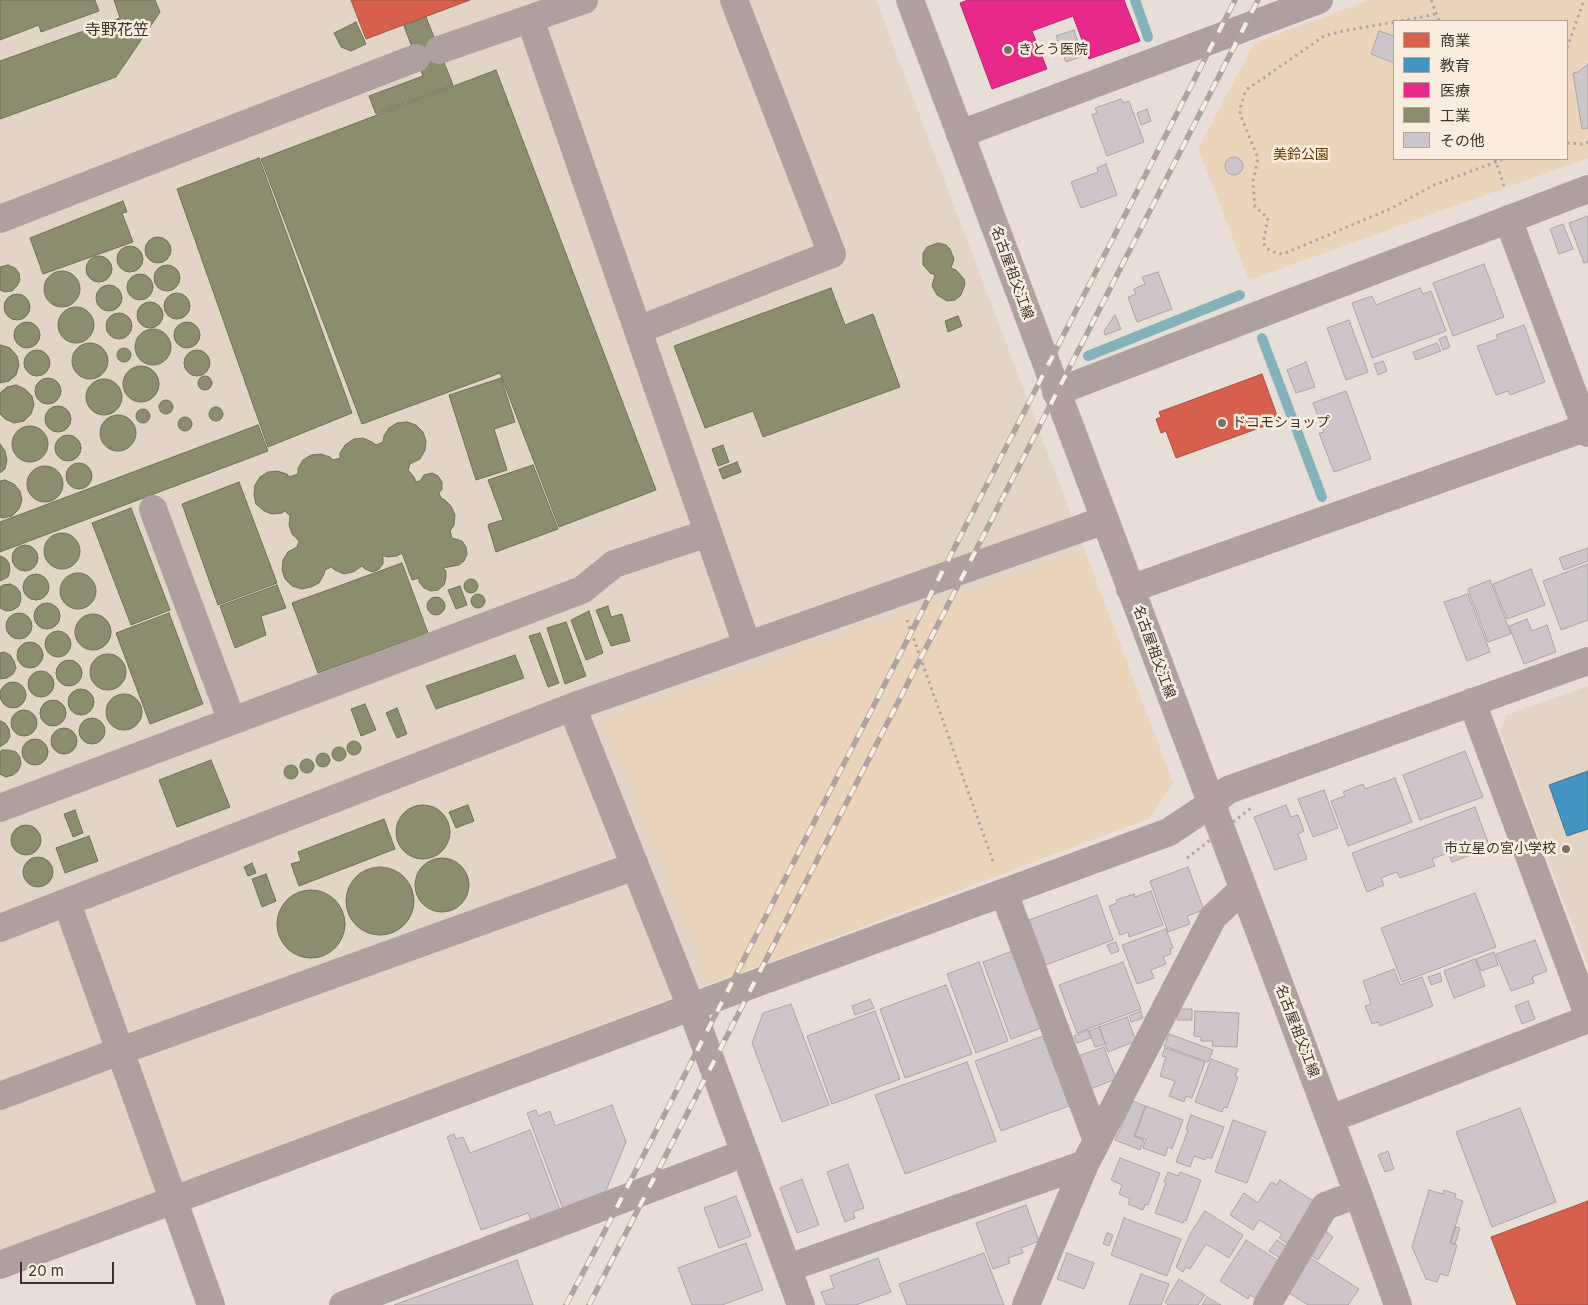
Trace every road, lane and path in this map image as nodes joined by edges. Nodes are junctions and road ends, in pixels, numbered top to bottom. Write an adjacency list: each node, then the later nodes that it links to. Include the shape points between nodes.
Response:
1 (584, 0): 8 (street)
2 (734, 0): 20 (street, via 832,254)
3 (910, 0): 13 (main road, 名古屋祖父江線)
4 (1319, 0): 13 (street)
5 (1431, 0): 7 (path)
6 (1584, 0): 12 (path)
7 (1436, 14): 9 (path); 10 (path)
8 (530, 19): 18 (street, via 428,54); 20 (street)
9 (1406, 20)
10 (1439, 20)
11 (1393, 22): 16 (path, via 1324,36 1246,90 1240,114 1258,158 1253,181 1255,207 1268,218 1263,243 1268,249 1283,254 1390,209 1434,185)
12 (1568, 45)
13 (960, 134): 21 (main road, 名古屋祖父江線)
14 (1588, 142): 15 (path)
15 (1568, 143)
16 (1501, 160)
17 (1588, 189): 19 (street)
18 (0, 220)
19 (1508, 220): 21 (street); 22 (street)
20 (638, 330): 25 (street)
21 (1056, 392): 24 (main road, 名古屋祖父江線)
22 (1587, 429): 26 (street)
23 (153, 509): 32 (street)
24 (1105, 520): 26 (main road, 名古屋祖父江線); 27 (street)
25 (708, 533): 28 (street); 32 (street, via 614,564 582,590)
26 (1130, 588): 33 (main road, 名古屋祖父江線)
27 (898, 593): 28 (street); 39 (path)
28 (747, 645): 31 (street)
29 (1588, 661): 30 (street)
30 (1472, 702): 33 (street, via 1228,790); 43 (street)
31 (572, 707): 37 (street); 40 (street)
32 (232, 721): 34 (street)
33 (1211, 804): 38 (main road, 名古屋祖父江線); 39 (street, via 1169,832)
34 (0, 808)
35 (1252, 808): 36 (path, bridge)
36 (1187, 858)
37 (635, 866): 42 (street); 45 (street)
38 (1243, 889): 47 (main road, 名古屋祖父江線); 49 (street, via 1213,917)
39 (1004, 893): 42 (street); 49 (street)
40 (67, 903): 41 (street); 45 (street)
41 (0, 928)
42 (692, 1007): 48 (street); 51 (street)
43 (1588, 1014)
44 (1588, 1019): 47 (street)
45 (120, 1051): 46 (street); 51 (street)
46 (0, 1096)
47 (1330, 1119): 50 (main road, 名古屋祖父江線)
48 (745, 1153): 53 (street); 55 (street)
49 (1091, 1153): 53 (street); 57 (street)
50 (1358, 1194): 58 (street, via 1325,1206); 59 (main road, 名古屋祖父江線)
51 (174, 1200): 52 (street); 54 (street)
52 (0, 1265)
53 (788, 1268): 56 (street)
54 (211, 1305)
55 (343, 1305)
56 (801, 1305)
57 (1026, 1305)
58 (1267, 1305)
59 (1398, 1305)

